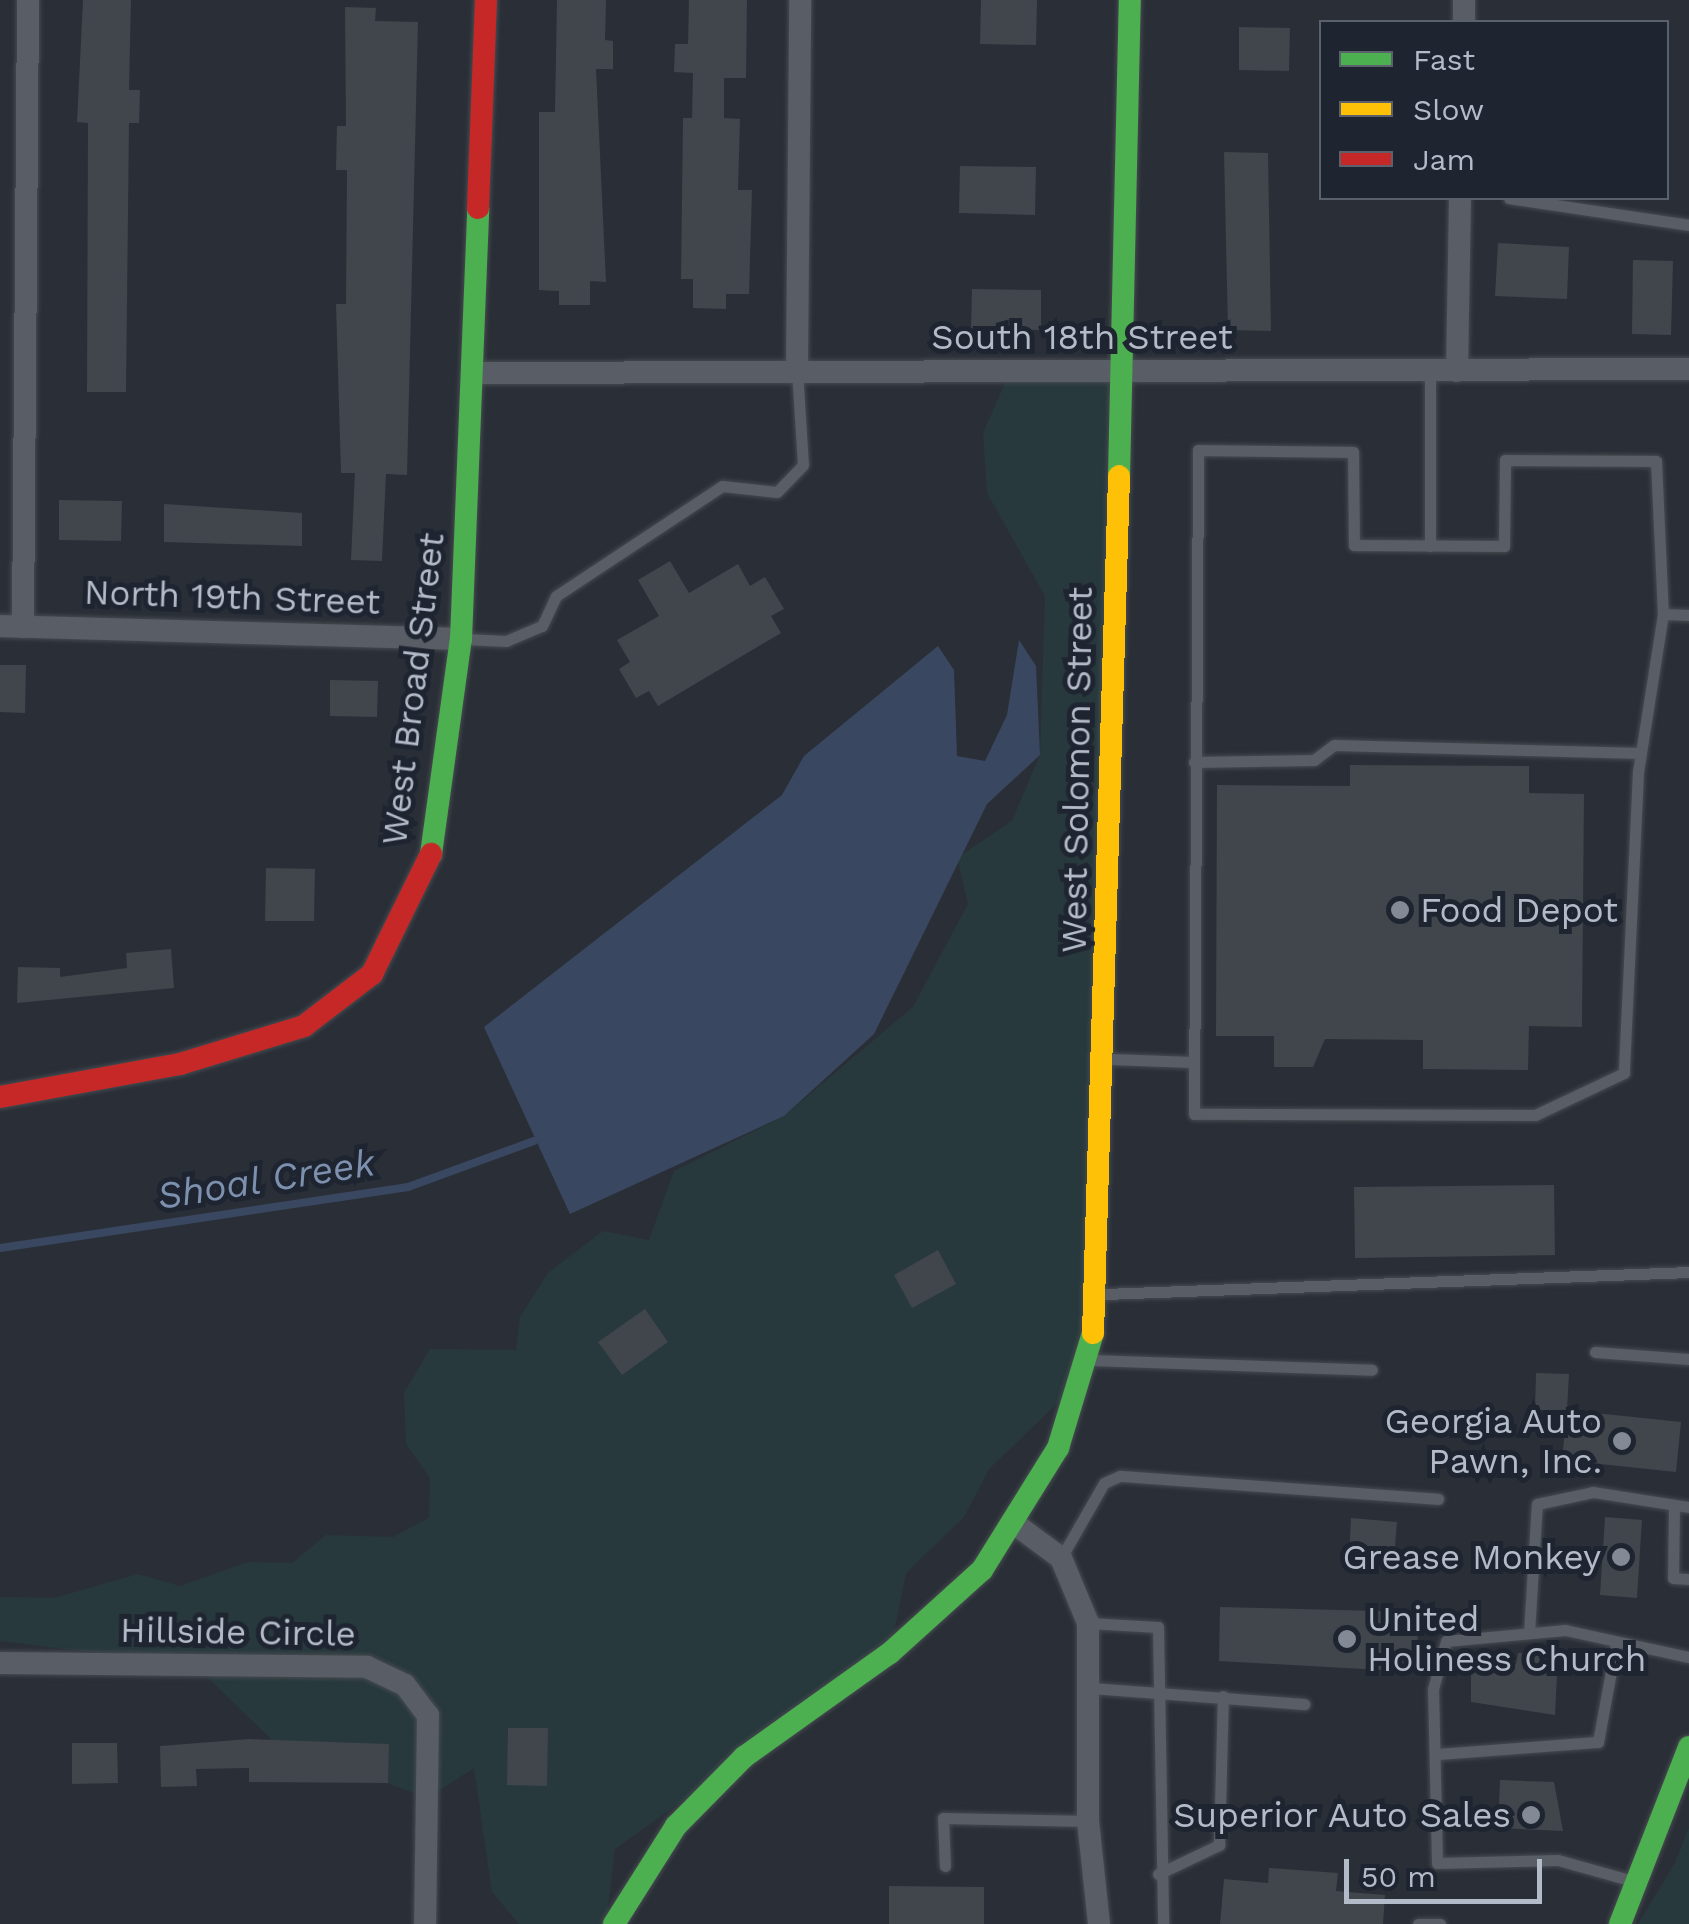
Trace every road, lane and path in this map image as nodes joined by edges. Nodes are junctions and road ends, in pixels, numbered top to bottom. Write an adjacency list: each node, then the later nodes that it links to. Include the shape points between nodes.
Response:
1 (28, 0): 17 (street)
2 (486, 0): 13 (street, West Broad Street)
3 (800, 0): 9 (street)
4 (1130, 0): 12 (street, West Solomon Street)
5 (1460, 200): 11 (street)
6 (1522, 200): 7 (lane)
7 (1689, 225)
8 (1689, 368): 11 (street, South 18th Street)
9 (797, 370): 12 (street, South 18th Street); 13 (street, South 18th Street); 18 (lane, via 803,466 777,492 722,486 556,596 542,626 506,641)
10 (1430, 371): 11 (street, South 18th Street); 12 (street, South 18th Street); 14 (lane)
11 (1457, 371)
12 (1121, 372): 21 (street, West Solomon Street)
13 (476, 373): 18 (street, West Broad Street)
14 (1430, 546): 15 (lane, via 1504,546 1505,460 1656,461); 20 (lane, via 1354,545 1353,452 1198,450)
15 (1664, 614): 16 (lane); 19 (lane)
16 (1689, 615)
17 (12, 626): 18 (street, North 19th Street)
18 (461, 639): 23 (street, West Broad Street, via 436,841 406,920 372,974 304,1026 180,1064)
19 (1641, 753): 20 (lane, via 1334,746 1314,760); 22 (lane, via 1624,1073 1535,1114 1194,1114)
20 (1194, 762): 22 (lane)
21 (1105, 1059): 22 (lane); 25 (street, West Solomon Street)
22 (1194, 1062)
23 (0, 1097)
24 (1689, 1272): 25 (lane)
25 (1100, 1294): 28 (street, West Solomon Street)
26 (1595, 1352): 27 (lane)
27 (1689, 1358)
28 (1089, 1360): 29 (lane); 33 (street, West Solomon Street, via 1058,1448)
29 (1372, 1370)
30 (1438, 1498): 34 (lane, via 1120,1476 1104,1483)
31 (1674, 1507): 32 (lane); 35 (lane, via 1673,1578); 37 (lane, via 1594,1492 1537,1504)
32 (1689, 1507)
33 (1015, 1524): 34 (street); 52 (street, West Solomon Street, via 945,1606 744,1757 676,1826)
34 (1061, 1558): 36 (street)
35 (1689, 1579)
36 (1088, 1623): 41 (street); 42 (lane, via 1158,1626)
37 (1529, 1633): 38 (lane, via 1566,1630); 46 (lane, via 1446,1641 1433,1689)
38 (1616, 1644): 39 (lane); 46 (lane, via 1598,1742)
39 (1689, 1657)
40 (0, 1663): 51 (street, Hillside Circle, via 368,1667 404,1684 428,1715)
41 (1090, 1688): 42 (lane); 47 (street)
42 (1159, 1690): 43 (lane); 49 (lane)
43 (1223, 1696): 44 (lane); 49 (lane, via 1219,1845)
44 (1304, 1704)
45 (1689, 1746): 50 (street)
46 (1437, 1754): 50 (lane, via 1436,1863 1588,1863)
47 (1088, 1821): 48 (lane, via 943,1818); 53 (street)
48 (944, 1866)
49 (1158, 1874): 54 (lane)
50 (1640, 1884): 57 (street)
51 (425, 1924)
52 (614, 1924)
53 (1099, 1924)
54 (1163, 1924)
55 (1418, 1924): 56 (lane)
56 (1440, 1924)
57 (1620, 1924)

